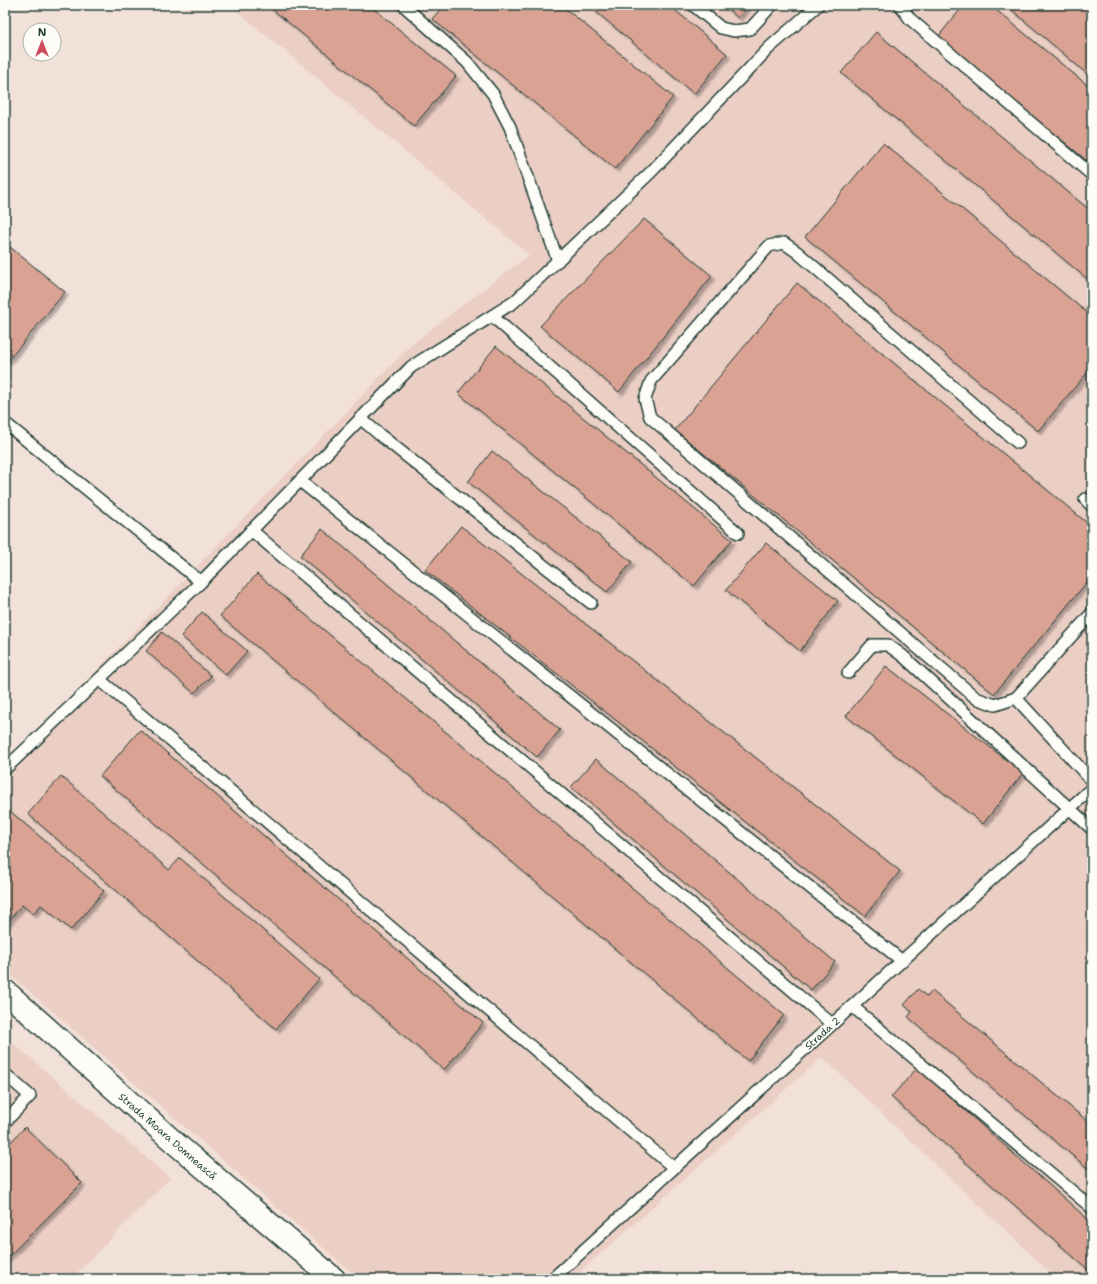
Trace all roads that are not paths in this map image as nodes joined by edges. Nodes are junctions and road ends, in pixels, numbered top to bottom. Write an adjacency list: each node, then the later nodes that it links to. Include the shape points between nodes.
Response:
1 (403, 5): 7 (lane, via 467,62 493,94 510,127)
2 (693, 5): 3 (lane, via 720,28 734,31 750,29)
3 (772, 5)
4 (818, 5): 7 (lane, via 769,48 651,172)
5 (900, 5): 6 (lane, via 910,19)
6 (1092, 174)
7 (558, 261): 8 (lane, via 514,302)
8 (492, 316): 9 (lane, via 411,367); 14 (lane)
9 (360, 418): 12 (lane); 16 (lane)
10 (5, 423): 15 (lane)
11 (1018, 442): 20 (lane, via 784,243 769,246 651,381 645,399 650,417 976,698 995,704)
12 (300, 481): 13 (lane); 26 (lane)
13 (251, 530): 15 (lane); 29 (lane)
14 (738, 533)
15 (201, 582): 19 (lane)
16 (591, 603)
17 (1092, 613): 20 (lane)
18 (848, 673): 24 (lane, via 872,645 888,645)
19 (99, 679): 21 (lane); 32 (lane)
20 (1016, 698): 22 (lane)
21 (5, 769)
22 (1092, 781)
23 (1092, 788): 24 (lane, Strada 2)
24 (1069, 808): 25 (lane); 26 (lane, Strada 2)
25 (1092, 829)
26 (901, 960): 28 (lane, Strada 2)
27 (8, 999): 34 (street, Strada Moara Domnească)
28 (852, 1006): 29 (lane, Strada 2); 33 (lane)
29 (832, 1024): 32 (lane, Strada 2)
30 (5, 1074): 31 (lane, via 30,1096)
31 (5, 1122)
32 (674, 1168): 35 (lane, Strada 2)
33 (1092, 1208)
34 (334, 1279)
35 (552, 1279)

